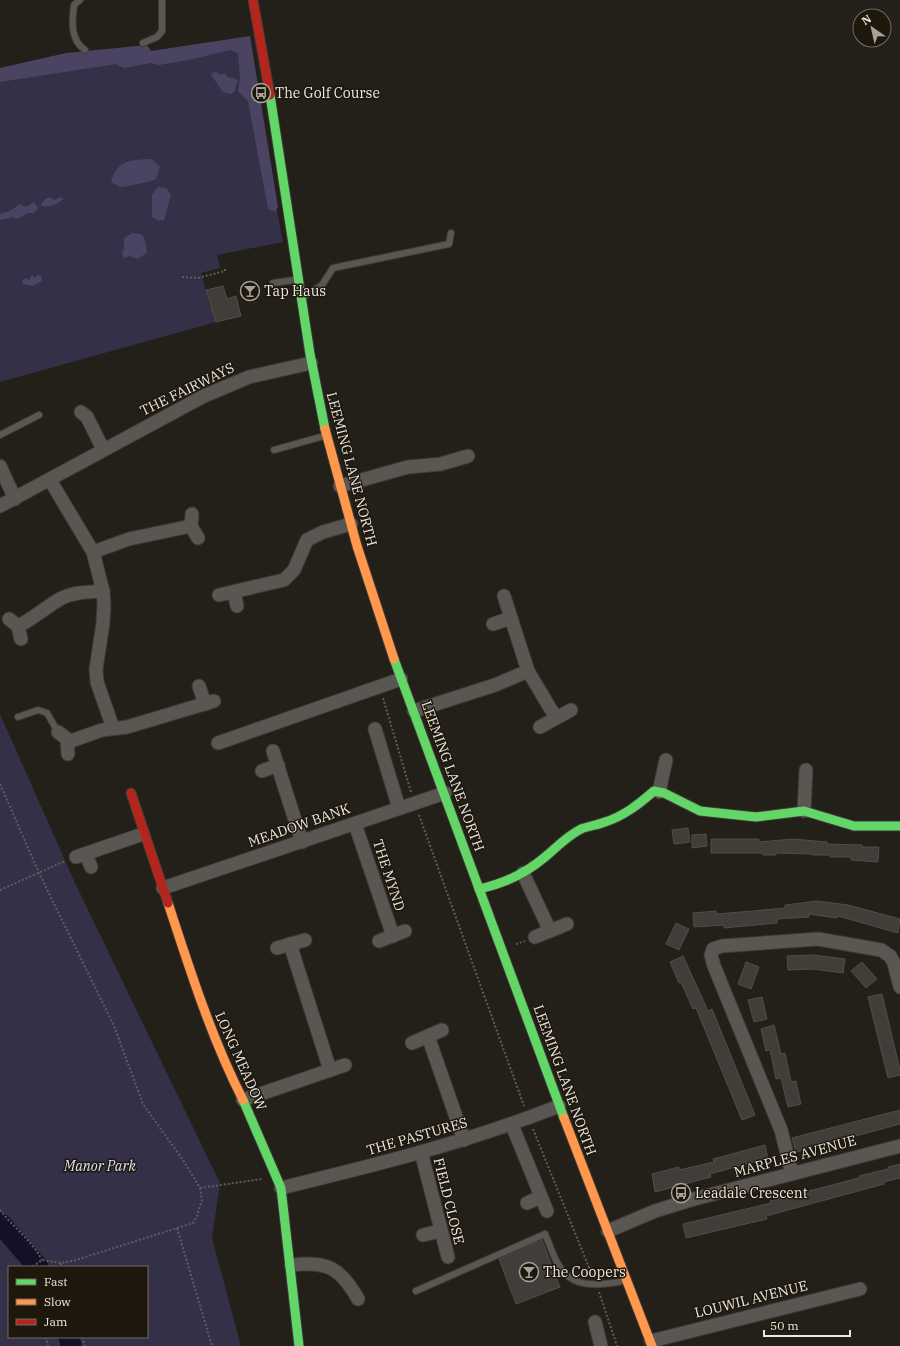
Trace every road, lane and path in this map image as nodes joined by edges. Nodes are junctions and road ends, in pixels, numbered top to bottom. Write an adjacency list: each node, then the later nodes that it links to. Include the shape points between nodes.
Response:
1 (80, 0): 5 (lane, via 74,5 73,28 78,45)
2 (162, 0): 4 (lane, via 162,31 157,37)
3 (253, 0): 9 (main road, LEEMING LANE NORTH, via 268,76)
4 (143, 43)
5 (85, 50)
6 (452, 233): 11 (lane, via 449,244 333,268 322,285)
7 (225, 267): 8 (path, via 225,271 198,278)
8 (182, 277)
9 (299, 280): 10 (lane); 11 (main road, LEEMING LANE NORTH)
10 (273, 283)
11 (302, 298): 12 (main road, LEEMING LANE NORTH)
12 (311, 363): 16 (main road, LEEMING LANE NORTH); 17 (street, THE FAIRWAYS, via 249,377 225,386)
13 (80, 412): 17 (street, via 87,417)
14 (39, 416): 15 (lane)
15 (0, 435)
16 (327, 435): 18 (lane); 22 (main road, LEEMING LANE NORTH)
17 (103, 449): 21 (street, THE FAIRWAYS)
18 (274, 450)
19 (468, 456): 22 (street, via 441,464 408,467)
20 (0, 466): 23 (street)
21 (50, 480): 23 (street, THE FAIRWAYS); 27 (street)
22 (340, 486): 25 (main road, LEEMING LANE NORTH)
23 (16, 499): 24 (street, THE FAIRWAYS)
24 (0, 506)
25 (351, 524): 29 (street, via 323,532 307,540 294,570 284,580); 37 (main road, LEEMING LANE NORTH)
26 (198, 538): 27 (street, via 191,520)
27 (93, 552): 28 (street)
28 (103, 591): 35 (street, via 75,594 60,599 34,618 13,623); 45 (street, via 103,624 97,682)
29 (234, 592): 30 (street); 32 (street)
30 (219, 595)
31 (504, 596): 33 (street)
32 (237, 606)
33 (511, 618): 34 (street); 36 (street)
34 (493, 624)
35 (21, 639)
36 (528, 671): 41 (street, via 495,685); 43 (street)
37 (401, 679): 39 (street); 41 (main road, LEEMING LANE NORTH)
38 (200, 686): 45 (street, via 210,703 127,727)
39 (380, 686): 48 (street); 58 (path)
40 (572, 710): 43 (street)
41 (414, 711): 57 (main road, LEEMING LANE NORTH)
42 (18, 717): 47 (lane, via 38,710 47,713)
43 (556, 718): 44 (street)
44 (540, 727)
45 (113, 728): 47 (street, via 84,735 68,748)
46 (375, 729): 59 (street)
47 (58, 732)
48 (218, 742)
49 (273, 751): 51 (street)
50 (666, 760): 55 (street)
51 (278, 765): 53 (street); 64 (street)
52 (806, 770): 60 (street)
53 (262, 771)
54 (0, 784): 67 (path)
55 (659, 792): 60 (main road, via 700,811 756,817); 68 (main road, via 654,791 631,810 576,832)
56 (130, 793): 63 (main road, LONG MEADOW)
57 (445, 794): 58 (street, MEADOW BANK); 70 (main road, LEEMING LANE NORTH)
58 (415, 803): 59 (street, MEADOW BANK); 91 (path)
59 (400, 808): 61 (street, MEADOW BANK)
60 (804, 811): 62 (main road, via 854,826)
61 (355, 824): 64 (street, MEADOW BANK); 75 (street, THE MYND)
62 (900, 826)
63 (143, 834): 65 (street); 69 (main road, LONG MEADOW)
64 (302, 842): 69 (street, MEADOW BANK)
65 (81, 855): 66 (street); 67 (path)
66 (91, 867)
67 (38, 873): 71 (path); 98 (path, via 114,1026 143,1104)
68 (523, 873): 70 (main road, via 495,886); 74 (street)
69 (163, 888): 89 (main road, LONG MEADOW, via 202,1005 226,1067)
70 (479, 889): 81 (main road, LEEMING LANE NORTH)
71 (0, 890)
72 (567, 924): 74 (street)
73 (405, 931): 75 (street)
74 (550, 931): 76 (street)
75 (392, 936): 78 (street)
76 (535, 938): 81 (path)
77 (305, 940): 79 (street)
78 (379, 941)
79 (290, 944): 80 (street); 88 (street)
80 (277, 948)
81 (502, 949): 90 (main road, LEEMING LANE NORTH)
82 (895, 957): 83 (street); 96 (street, via 881,950 818,939 713,948 711,955 714,966 781,1130)
83 (900, 987)
84 (442, 1030): 85 (street)
85 (428, 1036): 86 (street); 93 (street)
86 (412, 1043)
87 (345, 1066): 88 (street)
88 (330, 1070): 89 (street)
89 (243, 1100): 97 (main road, LONG MEADOW)
90 (559, 1106): 91 (street, THE PASTURES); 105 (main road, LEEMING LANE NORTH)
91 (528, 1118): 92 (street, THE PASTURES); 113 (path)
92 (512, 1125): 93 (street, THE PASTURES); 99 (street)
93 (464, 1140): 95 (street, THE PASTURES)
94 (900, 1146): 96 (street, MARPLES AVENUE)
95 (421, 1152): 97 (street, THE PASTURES); 104 (street, FIELD CLOSE)
96 (792, 1174): 105 (street, MARPLES AVENUE, via 655,1211)
97 (279, 1183): 98 (path); 111 (main road, LONG MEADOW)
98 (200, 1188): 103 (path, via 202,1200 193,1223)
99 (541, 1197): 100 (street); 102 (street)
100 (527, 1203)
101 (0, 1210): 108 (path, via 35,1248)
102 (547, 1211)
103 (177, 1228): 109 (path); 119 (path)
104 (440, 1231): 106 (street); 107 (street, FIELD CLOSE)
105 (608, 1231): 112 (main road, LEEMING LANE NORTH)
106 (423, 1235)
107 (448, 1257)
108 (42, 1260): 109 (path); 110 (path)
109 (61, 1263)
110 (33, 1266)
111 (291, 1266): 116 (street, via 322,1264 337,1271 349,1283); 120 (main road, LONG MEADOW)
112 (627, 1280): 113 (lane); 118 (main road, LEEMING LANE NORTH)
113 (596, 1284): 115 (lane, via 569,1278 563,1272 545,1234); 122 (path)
114 (860, 1289): 118 (street, LOUWIL AVENUE)
115 (416, 1291)
116 (358, 1299)
117 (595, 1322): 121 (street)
118 (652, 1344)
119 (212, 1346)
120 (299, 1346)
121 (601, 1346)
122 (617, 1346)

